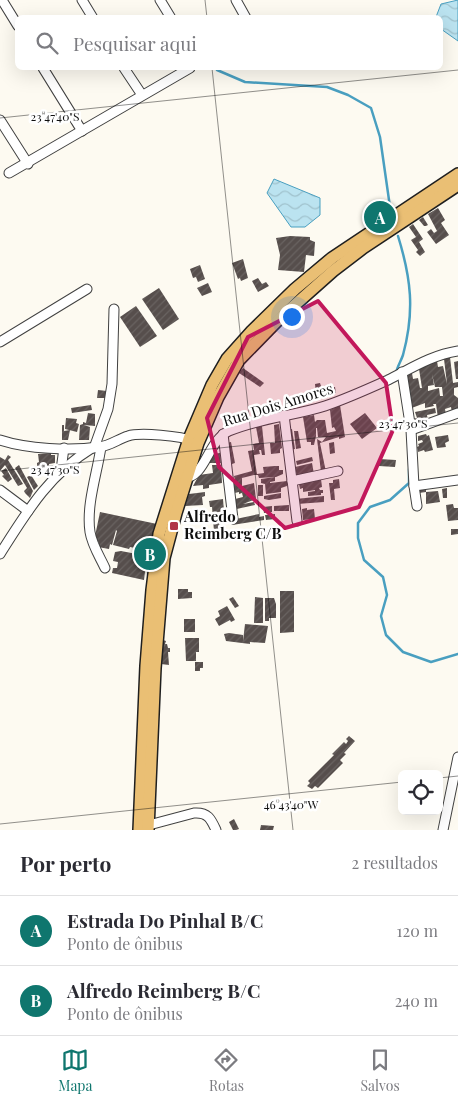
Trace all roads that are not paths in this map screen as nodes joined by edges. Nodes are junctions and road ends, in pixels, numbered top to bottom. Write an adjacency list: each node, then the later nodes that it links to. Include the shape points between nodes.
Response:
1 (2, 0): 8 (street)
2 (82, 0): 5 (street)
3 (160, 0): 6 (street)
4 (236, 0): 7 (street)
5 (91, 15)
6 (169, 15)
7 (244, 15)
8 (15, 21)
9 (44, 70): 14 (street)
10 (125, 70): 12 (street)
11 (186, 70): 12 (street)
12 (142, 95): 14 (street)
13 (0, 120): 15 (street)
14 (82, 131): 15 (street)
15 (28, 164): 16 (street)
16 (9, 173)
17 (458, 174): 29 (main road, via 332,258 252,331 227,359 212,386)
18 (458, 185): 29 (main road, via 363,248 251,346 233,368)
19 (87, 289): 21 (street)
20 (114, 309): 31 (street, via 112,384)
21 (0, 342)
22 (458, 351): 23 (street, Rua Dois Amores, via 428,359)
23 (402, 372): 25 (street, Rua Dois Amores, via 325,406); 26 (street)
24 (458, 413): 26 (street)
25 (284, 415): 27 (street, Rua Dois Amores); 36 (street)
26 (410, 430): 37 (street)
27 (223, 434): 34 (street, Rua Dois Amores, via 214,443 198,472); 41 (street)
28 (0, 440): 30 (street, via 25,446)
29 (193, 441): 31 (street, via 135,434); 34 (main road)
30 (64, 448): 31 (street); 32 (street)
31 (97, 448): 32 (street); 44 (street, via 90,533)
32 (61, 470): 40 (street)
33 (338, 471): 36 (street)
34 (181, 478): 46 (main road, via 164,558); 46 (main road, via 159,534 154,572 140,810)
35 (458, 480): 37 (street)
36 (292, 481): 42 (street)
37 (414, 486): 39 (street)
38 (0, 490): 40 (street)
39 (417, 506)
40 (28, 510): 43 (street)
41 (232, 519)
42 (297, 521)
43 (0, 554)
44 (105, 568)
45 (458, 757): 48 (street)
46 (144, 828): 47 (street, via 201,813 211,819)
47 (216, 830)
48 (443, 830)

